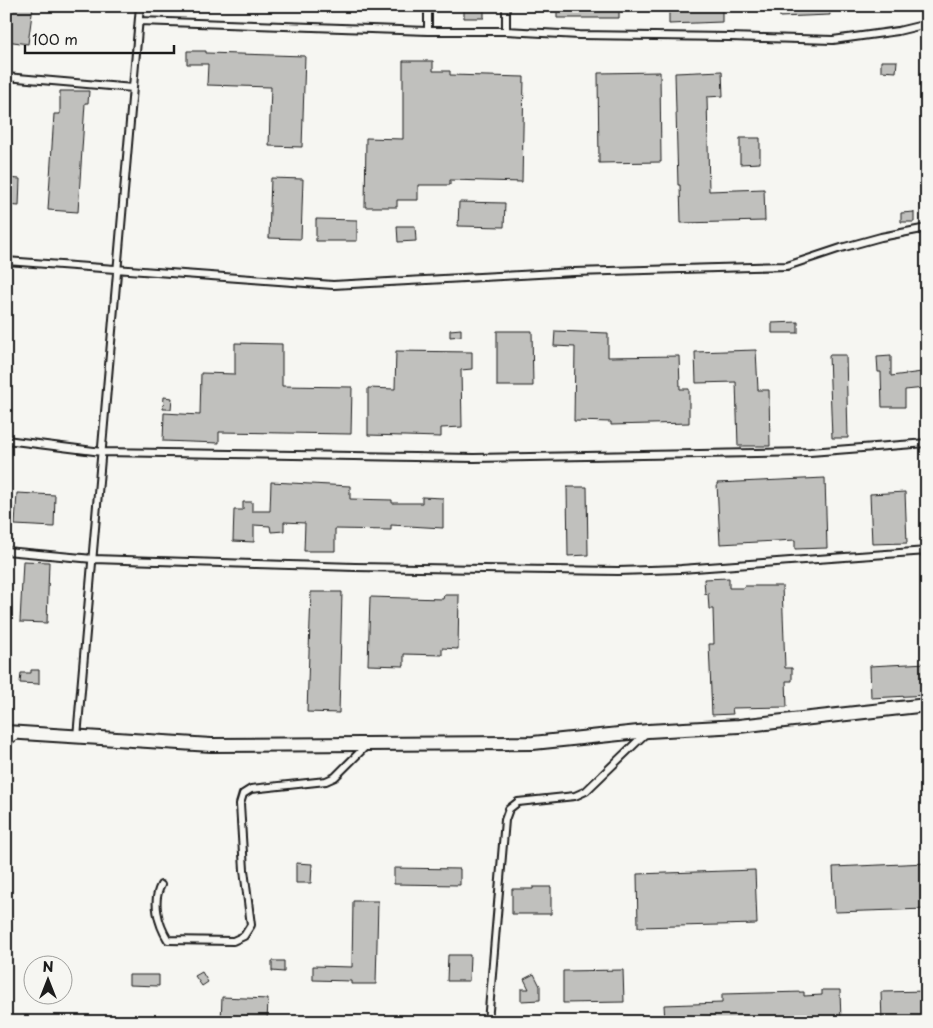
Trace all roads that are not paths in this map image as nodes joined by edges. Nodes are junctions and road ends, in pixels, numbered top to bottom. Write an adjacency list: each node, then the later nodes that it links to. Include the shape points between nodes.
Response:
1 (140, 6): 4 (lane)
2 (428, 6): 6 (lane)
3 (506, 6): 7 (lane)
4 (139, 21): 6 (lane); 9 (lane)
5 (927, 24): 7 (lane, via 833,40)
6 (428, 31): 7 (lane)
7 (506, 31)
8 (6, 77): 9 (lane)
9 (133, 88): 12 (lane)
10 (927, 228): 12 (lane, via 881,237 787,266 574,272 333,285)
11 (6, 261): 12 (lane)
12 (118, 269): 15 (lane)
13 (6, 440): 15 (lane)
14 (927, 443): 15 (lane, via 810,452 474,458)
15 (102, 452): 18 (lane)
16 (6, 551): 18 (lane)
17 (927, 551): 18 (lane, via 618,571 365,568)
18 (93, 559): 23 (lane)
19 (927, 706): 20 (street, via 739,726)
20 (648, 731): 25 (street, via 533,743); 27 (lane, via 586,791 575,796 518,802 509,809 505,820)
21 (6, 732): 22 (street)
22 (20, 733): 23 (street); 24 (lane)
23 (77, 737): 25 (street, via 211,746)
24 (6, 742)
25 (368, 744): 26 (lane, via 335,777 326,781 251,789 243,794 240,804 244,870 251,925 244,936 233,942 168,940 158,919 156,894)
26 (161, 885)
27 (488, 1022)

